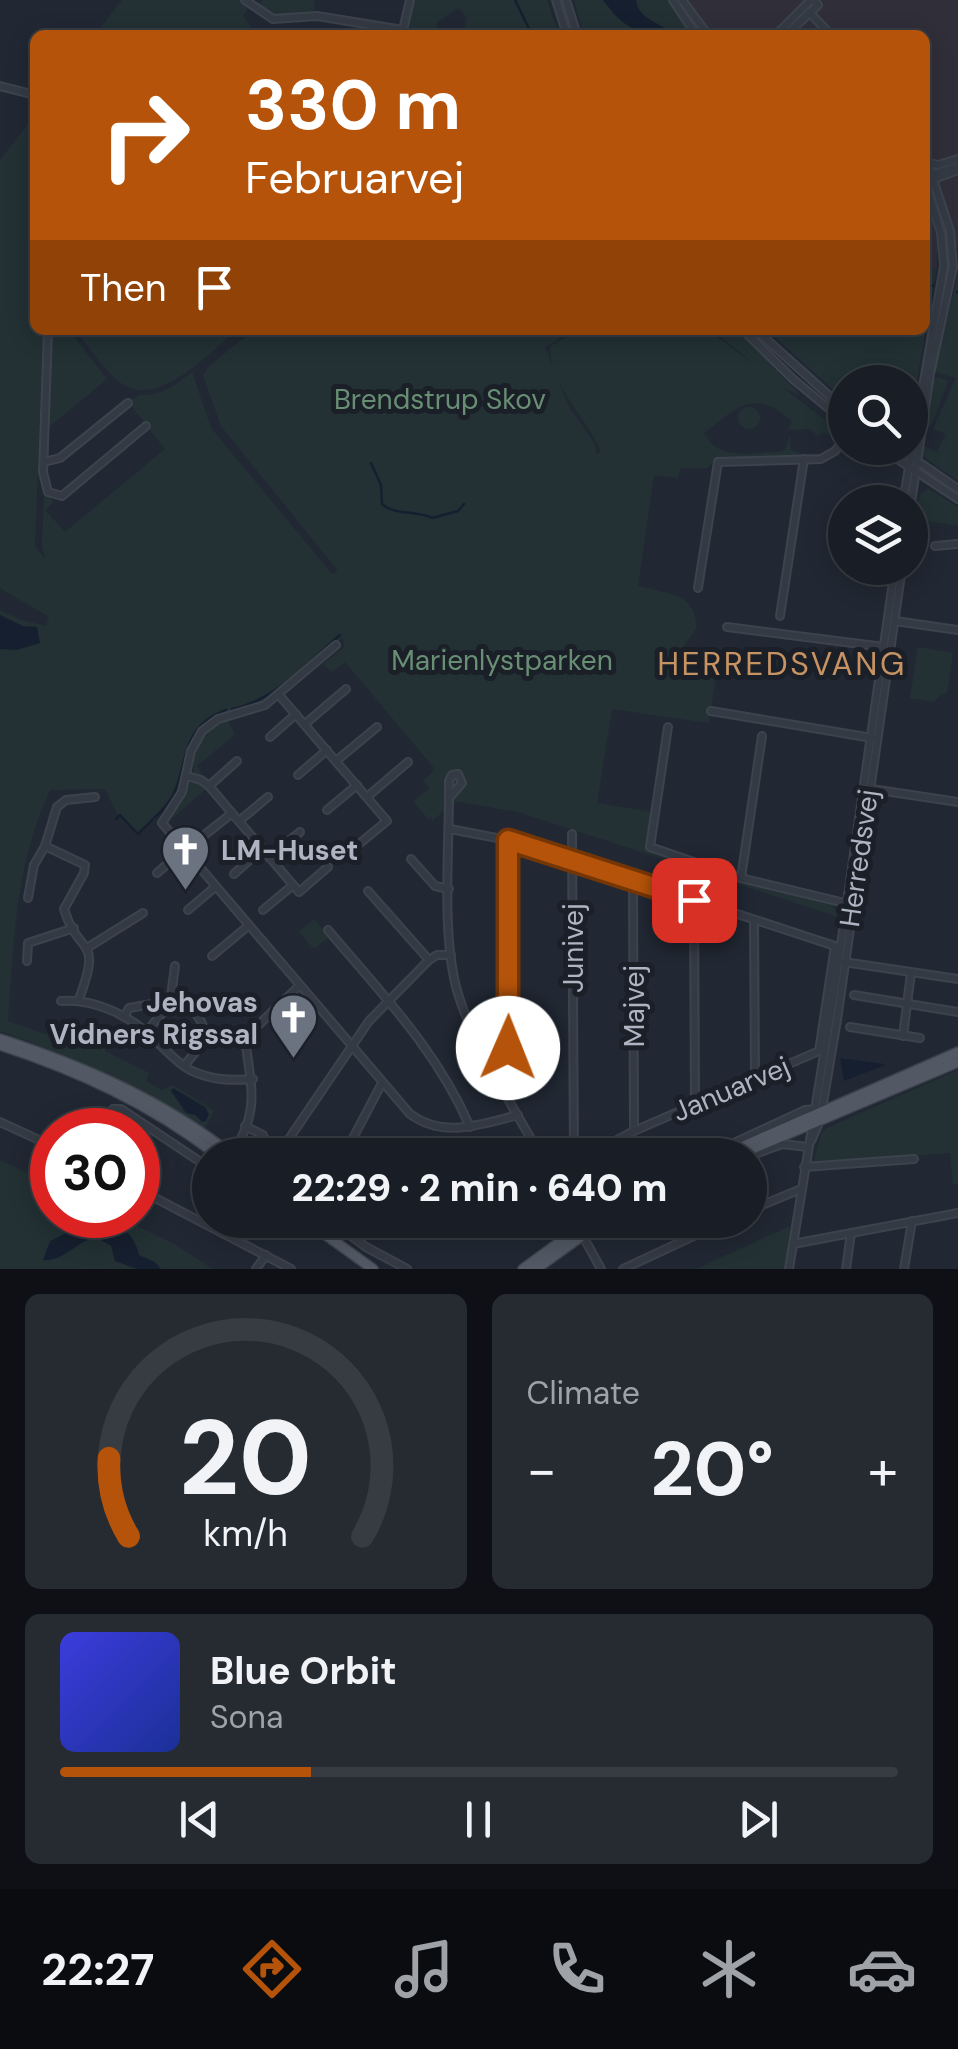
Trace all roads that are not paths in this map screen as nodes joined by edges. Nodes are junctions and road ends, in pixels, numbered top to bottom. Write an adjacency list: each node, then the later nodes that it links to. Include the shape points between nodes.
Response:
1 (245, 0): 9 (street, via 274,19 317,16)
2 (410, 0): 10 (street)
3 (556, 0): 11 (street)
4 (566, 0): 12 (street)
5 (673, 0): 13 (street)
6 (682, 0): 14 (street)
7 (812, 0): 8 (street, via 818,5)
8 (806, 12): 15 (street); 16 (street)
9 (389, 30)
10 (405, 30)
11 (566, 30)
12 (575, 30)
13 (693, 30)
14 (704, 30)
15 (786, 30)
16 (824, 30)
17 (0, 86): 18 (street)
18 (30, 94)
19 (958, 164): 20 (street); 21 (street)
20 (930, 171)
21 (930, 172)
22 (930, 178): 26 (street, via 950,231 953,266)
23 (48, 335): 33 (street)
24 (748, 335): 29 (street)
25 (761, 335): 27 (street)
26 (928, 382)
27 (828, 396)
28 (128, 403): 33 (street, via 60,458)
29 (828, 408)
30 (146, 426): 33 (street, via 62,496 48,492)
31 (828, 456): 32 (street)
32 (804, 459): 46 (street, via 718,462); 47 (street)
33 (44, 462)
34 (906, 465): 37 (street)
35 (912, 465): 37 (street)
36 (923, 465): 40 (street)
37 (911, 468): 38 (street); 39 (street); 41 (street)
38 (907, 485)
39 (911, 485)
40 (958, 489)
41 (958, 499)
42 (958, 544): 43 (street)
43 (935, 546)
44 (893, 585): 48 (street, Herredsvej)
45 (898, 585): 48 (street, Herredsvej)
46 (698, 588)
47 (780, 616)
48 (891, 620): 50 (street); 52 (street, Herredsvej)
49 (727, 627): 52 (street)
50 (958, 630)
51 (336, 646): 54 (street)
52 (886, 648): 62 (street, Herredsvej)
53 (346, 689): 57 (street)
54 (279, 695): 56 (street); 68 (street, via 206,727 193,746)
55 (712, 711): 62 (street)
56 (296, 714): 57 (street); 61 (street)
57 (304, 724): 63 (street)
58 (376, 726): 65 (street)
59 (668, 727): 95 (street, via 650,847)
60 (762, 736): 95 (street)
61 (270, 737)
62 (873, 738): 71 (street, Herredsvej)
63 (327, 750): 65 (street); 67 (street)
64 (237, 761): 70 (street)
65 (336, 761): 69 (street)
66 (408, 762): 74 (street)
67 (298, 775)
68 (187, 776): 70 (street); 87 (street, via 162,820)
69 (357, 785): 74 (street); 77 (street)
70 (209, 786): 78 (street)
71 (866, 788): 76 (street); 103 (street, Herredsvej)
72 (95, 797): 86 (street, via 59,804)
73 (268, 797): 79 (street)
74 (367, 798): 85 (street, via 387,821)
75 (450, 798): 80 (street)
76 (958, 802)
77 (327, 810)
78 (232, 814): 79 (street); 83 (street)
79 (239, 822): 88 (street)
80 (450, 829): 84 (street); 99 (street)
81 (300, 832): 89 (street)
82 (572, 834): 91 (street, Junivej)
83 (202, 837)
84 (508, 840): 91 (street); 137 (street, via 509,1034)
85 (359, 844)
86 (45, 846): 101 (street); 109 (street, via 85,865 64,909)
87 (184, 850): 93 (street); 98 (street)
88 (262, 850): 89 (street); 94 (street)
89 (269, 858): 97 (street)
90 (412, 859): 99 (street, via 435,886)
91 (572, 860): 96 (street); 157 (street, Junivej)
92 (328, 867): 97 (street, via 299,892)
93 (157, 873)
94 (234, 874)
95 (742, 878): 103 (street)
96 (633, 880): 102 (street); 147 (street, Majvej)
97 (293, 885): 105 (street)
98 (214, 887): 104 (street); 108 (street)
99 (450, 888): 112 (street)
100 (368, 891): 114 (street)
101 (28, 898)
102 (694, 900): 107 (street); 141 (street)
103 (849, 904): 116 (street, Herredsvej); 143 (street, Herredsvej)
104 (188, 910)
105 (263, 910)
106 (143, 913): 111 (street)
107 (754, 920): 138 (street); 138 (street, Januarvej, via 835,946 820,1052)
108 (248, 926): 113 (street); 120 (street)
109 (74, 928): 111 (street); 115 (street, via 28,943)
110 (328, 930): 123 (street)
111 (88, 948): 122 (street)
112 (450, 955): 114 (street); 137 (street, via 458,994)
113 (212, 956)
114 (429, 960): 123 (street)
115 (26, 961)
116 (844, 962): 118 (street); 143 (street, Herredsvej)
117 (175, 966): 127 (street, via 171,996 128,1008)
118 (911, 972): 119 (street); 125 (street)
119 (958, 979)
120 (299, 986): 133 (street); 139 (street, via 246,1035)
121 (854, 996): 125 (street)
122 (79, 999): 124 (street); 127 (street)
123 (388, 1000): 133 (street); 146 (street, via 442,1069)
124 (61, 1001)
125 (907, 1005): 126 (street); 130 (street)
126 (958, 1012)
127 (124, 1017): 136 (street)
128 (152, 1025): 136 (street, via 163,1012 193,1010 199,1017 206,1039)
129 (850, 1027): 130 (street)
130 (902, 1036): 131 (street)
131 (920, 1038)
132 (0, 1042): 150 (main road, via 117,1090); 151 (main road, via 115,1082)
133 (351, 1047): 140 (street); 154 (street)
134 (958, 1052): 143 (main road)
135 (958, 1062): 143 (main road)
136 (184, 1066): 139 (street, via 220,1080)
137 (495, 1070): 142 (street)
138 (755, 1078): 141 (street, Januarvej)
139 (252, 1079): 145 (street)
140 (382, 1084): 146 (street, via 419,1121); 155 (street)
141 (695, 1104): 147 (street, Januarvej)
142 (518, 1115): 146 (street); 156 (street)
143 (817, 1116): 159 (street, via 805,1110); 160 (main road); 161 (main road); 162 (street, Herredsvej)
144 (0, 1122): 149 (street)
145 (246, 1126): 152 (street); 153 (street)
146 (470, 1127)
147 (634, 1131): 158 (street, Januarvej)
148 (160, 1135): 164 (street)
149 (30, 1136)
150 (195, 1138)
151 (208, 1138)
152 (240, 1138)
153 (265, 1138)
154 (287, 1138)
155 (353, 1138)
156 (531, 1138)
157 (574, 1138)
158 (621, 1138)
159 (745, 1138)
160 (763, 1138)
161 (767, 1141)
162 (808, 1147): 163 (street); 166 (street, Herredsvej)
163 (767, 1150)
164 (192, 1156)
165 (914, 1159): 166 (street)
166 (804, 1167): 167 (street, Herredsvej)
167 (801, 1190): 169 (street); 180 (street, Herredsvej)
168 (160, 1201): 181 (street)
169 (767, 1203)
170 (958, 1213): 171 (street)
171 (912, 1222): 172 (street); 193 (street)
172 (852, 1233): 180 (street); 192 (street)
173 (330, 1238): 184 (main road)
174 (340, 1238): 185 (main road)
175 (354, 1238): 186 (street)
176 (563, 1238): 187 (main road)
177 (567, 1238): 188 (main road)
178 (584, 1238): 189 (street)
179 (689, 1238): 190 (street)
180 (793, 1244): 191 (street, Herredsvej)
181 (266, 1256): 182 (street); 183 (street)
182 (256, 1269)
183 (290, 1269)
184 (372, 1269)
185 (381, 1269)
186 (409, 1269)
187 (522, 1269)
188 (536, 1269)
189 (601, 1269)
190 (623, 1269)
191 (789, 1269)
192 (846, 1269)
193 (904, 1269)

